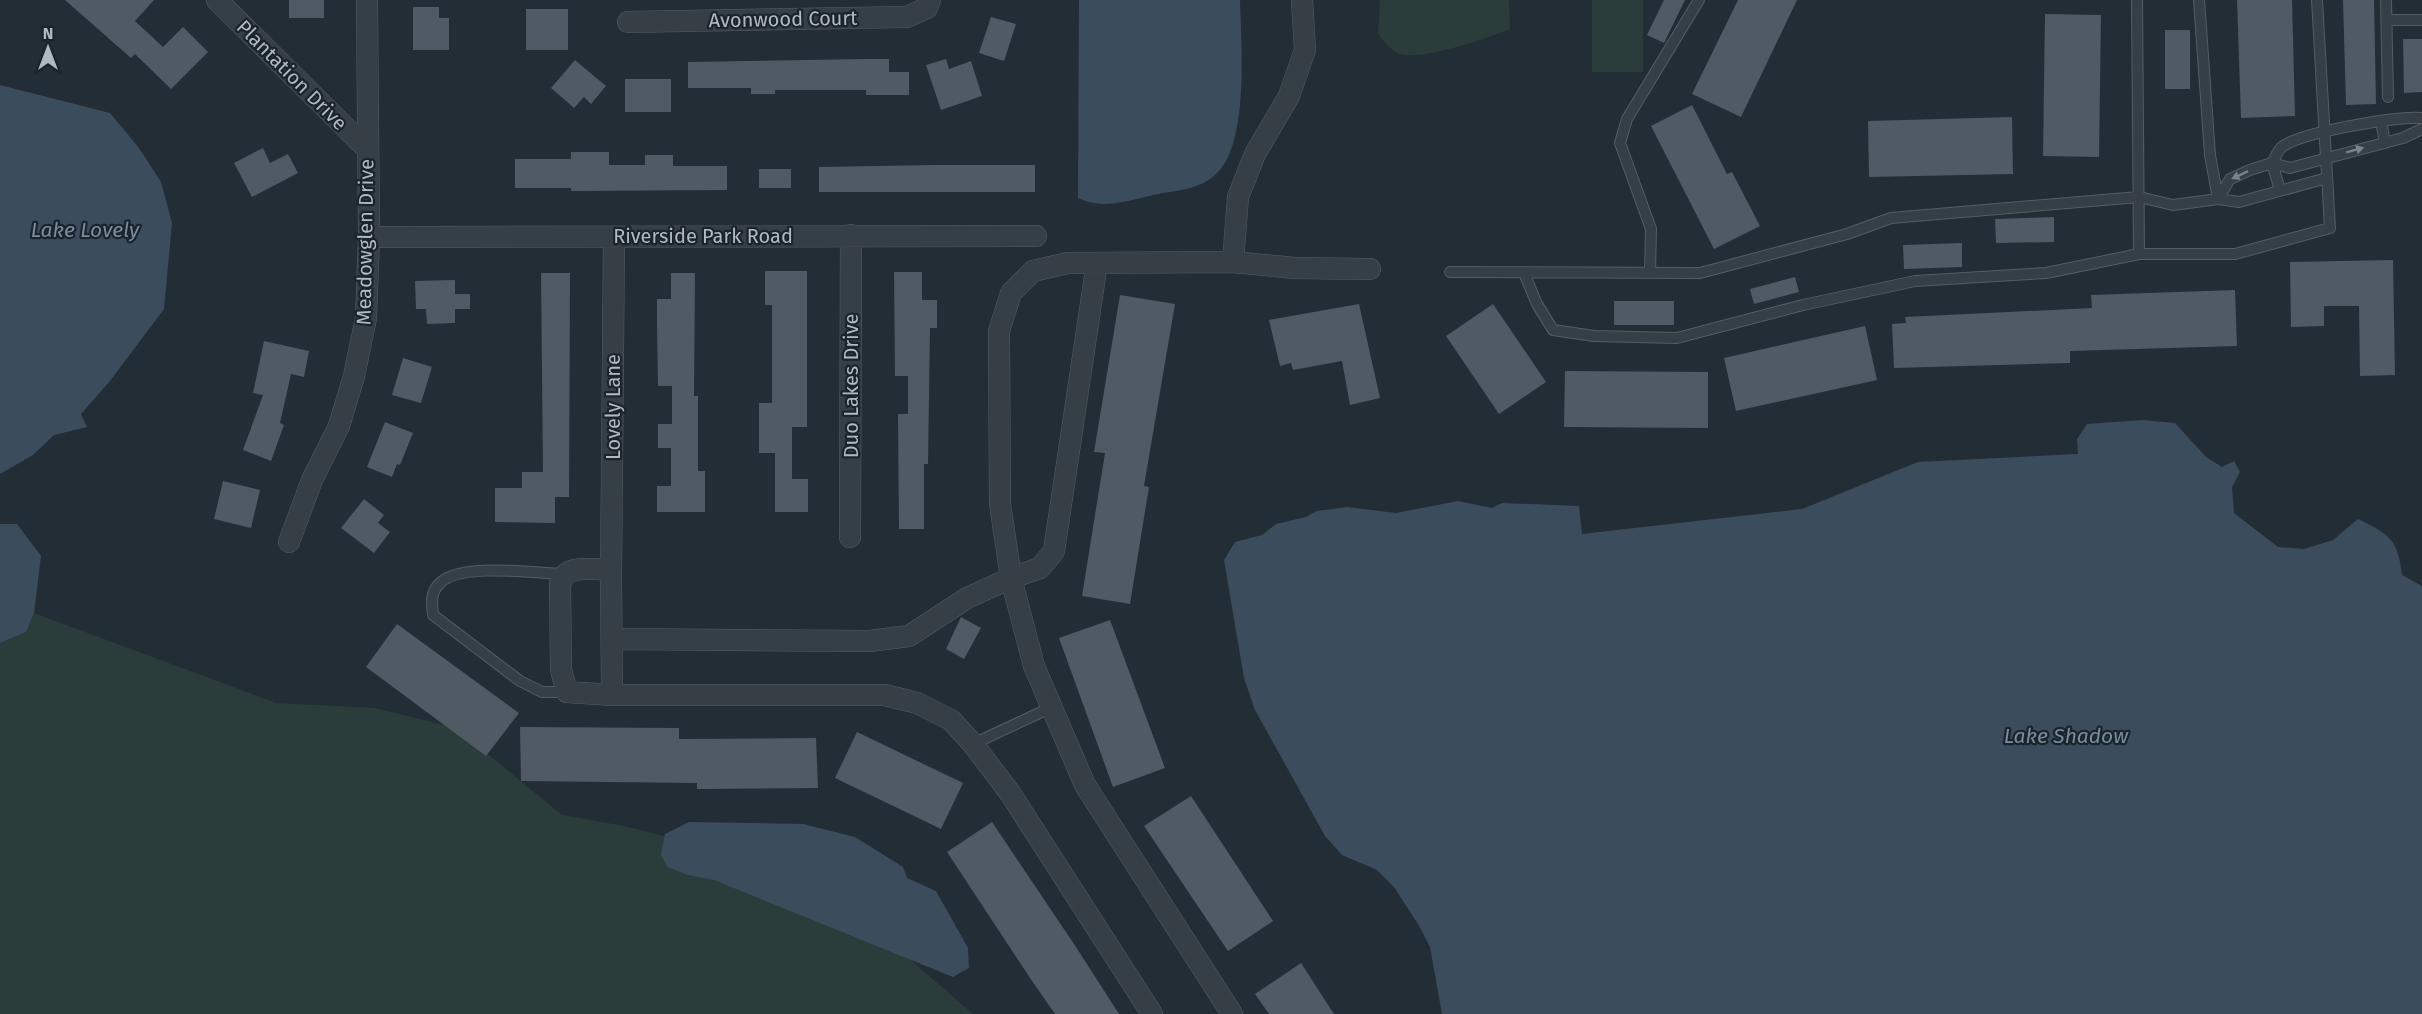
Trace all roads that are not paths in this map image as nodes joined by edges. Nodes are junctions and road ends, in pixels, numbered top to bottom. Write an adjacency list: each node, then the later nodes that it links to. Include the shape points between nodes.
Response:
1 (217, 0): 19 (street, Plantation Drive)
2 (367, 0): 19 (street, Meadowglen Drive)
3 (930, 0): 12 (street, Avonwood Court, via 927,8 907,17)
4 (1302, 0): 31 (street, via 1305,50 1289,96 1255,154 1238,197)
5 (1698, 0): 36 (lane, via 1627,119 1620,143 1651,229)
6 (2137, 0): 24 (lane)
7 (2199, 0): 25 (lane, via 2210,155)
8 (2317, 0): 17 (lane)
9 (2386, 0): 10 (lane)
10 (2387, 20): 11 (lane); 13 (lane)
11 (2422, 20)
12 (628, 22)
13 (2388, 97)
14 (2422, 118): 15 (lane)
15 (2381, 121): 17 (lane); 18 (lane)
16 (2422, 129): 18 (lane)
17 (2324, 132): 20 (lane); 21 (lane, via 2282,147)
18 (2385, 143): 20 (lane, one-way to 18)
19 (367, 149): 28 (street, Meadowglen Drive)
20 (2326, 159): 21 (lane, via 2290,168); 22 (lane)
21 (2272, 163): 23 (lane); 25 (lane, one-way to 25, via 2230,179)
22 (2327, 178): 23 (lane); 30 (lane, via 2330,228 2235,254)
23 (2280, 190): 25 (lane, via 2239,202)
24 (2139, 196): 25 (lane, via 2173,205); 30 (lane); 36 (lane, via 1891,218 1847,234 1700,273)
25 (2218, 199)
26 (850, 236): 27 (street, Riverside Park Road); 29 (street, Riverside Park Road); 37 (street, Duo Lakes Drive)
27 (1036, 236)
28 (369, 237): 29 (street, Riverside Park Road); 38 (street, Meadowglen Drive, via 366,318 354,376 339,426 312,480)
29 (614, 237): 40 (street, Lovely Lane)
30 (2139, 255): 35 (lane, via 2046,273 1915,281 1677,338 1594,336 1553,330)
31 (1233, 262): 32 (street); 33 (street)
32 (1097, 263): 41 (street, via 1054,551 1040,568); 41 (street, via 1068,263 1033,271 1011,293 999,331 1000,504)
33 (1370, 269)
34 (1450, 272): 35 (lane)
35 (1524, 273): 36 (lane)
36 (1650, 273)
37 (850, 537)
38 (289, 542)
39 (563, 574): 40 (street, via 569,570 604,569); 43 (street, via 561,670); 43 (lane, via 469,571 439,584 432,597 433,615 520,681 542,692)
40 (611, 577): 42 (street, Lovely Lane)
41 (1011, 578): 42 (street, via 967,598 909,636 870,641); 45 (street, via 1034,666)
42 (612, 639): 44 (street, Lovely Lane)
43 (567, 692): 44 (street)
44 (612, 695): 46 (street, via 885,695 917,703 951,720)
45 (1050, 708): 46 (lane); 48 (street, via 1085,785)
46 (973, 744): 47 (street, via 1010,793)
47 (1152, 1014)
48 (1232, 1014)

